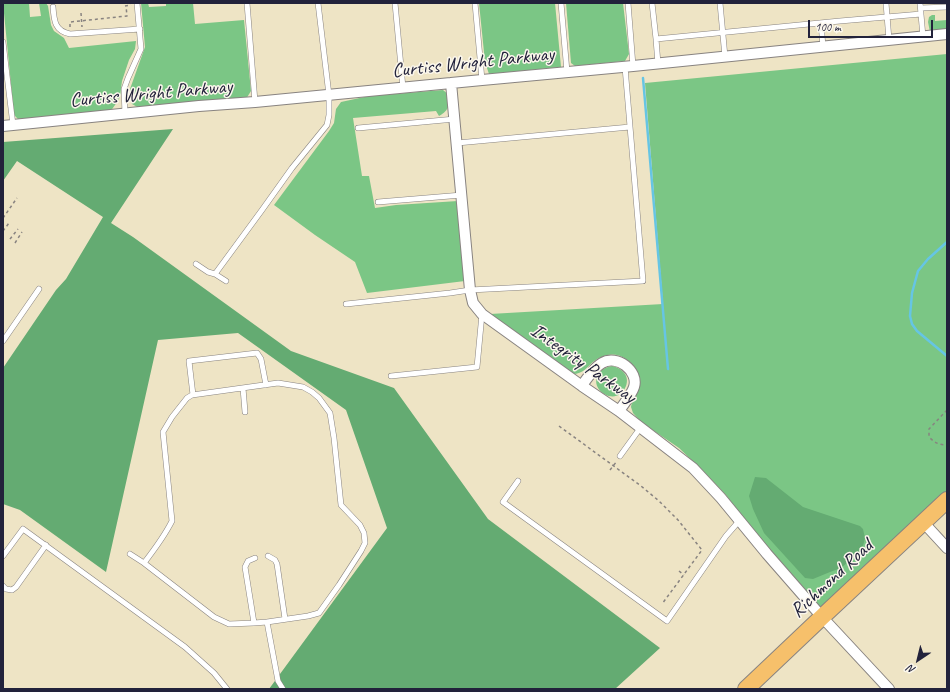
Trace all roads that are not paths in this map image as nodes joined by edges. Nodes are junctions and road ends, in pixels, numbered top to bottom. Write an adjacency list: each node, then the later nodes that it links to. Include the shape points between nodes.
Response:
1 (137, 3): 16 (lane)
2 (247, 3): 32 (lane)
3 (318, 3): 31 (lane)
4 (394, 3): 30 (lane)
5 (475, 3): 28 (lane)
6 (561, 3): 27 (lane)
7 (628, 3): 26 (lane)
8 (652, 3): 20 (lane)
9 (720, 3): 17 (lane)
10 (886, 3): 14 (lane)
11 (53, 7): 16 (lane, via 55,23 64,33)
12 (947, 7): 13 (lane)
13 (921, 9): 14 (lane); 19 (lane)
14 (887, 17): 15 (lane); 21 (lane)
15 (821, 23): 17 (lane); 23 (lane)
16 (140, 29): 33 (lane, via 141,49 124,89)
17 (723, 33): 20 (lane); 24 (lane)
18 (947, 34): 19 (street, Curtiss Wright Parkway)
19 (922, 37): 21 (street, Curtiss Wright Parkway)
20 (656, 39): 25 (lane)
21 (889, 40): 23 (street, Curtiss Wright Parkway)
22 (3, 42): 35 (lane)
23 (823, 47): 24 (street, Curtiss Wright Parkway)
24 (725, 57): 25 (street, Curtiss Wright Parkway)
25 (658, 64): 26 (street, Curtiss Wright Parkway)
26 (629, 67): 27 (street, Curtiss Wright Parkway); 36 (lane)
27 (567, 72): 28 (street, Curtiss Wright Parkway)
28 (482, 80): 29 (street, Curtiss Wright Parkway)
29 (451, 83): 30 (street, Curtiss Wright Parkway); 34 (street, Integrity Parkway)
30 (403, 88): 31 (street, Curtiss Wright Parkway)
31 (329, 95): 32 (street, Curtiss Wright Parkway); 42 (lane, via 327,125 292,168)
32 (255, 102): 33 (street, Curtiss Wright Parkway)
33 (125, 114): 35 (street, Curtiss Wright Parkway)
34 (455, 119): 37 (lane); 38 (street, Integrity Parkway)
35 (8, 126)
36 (630, 127): 38 (lane); 45 (lane, via 643,281)
37 (358, 128)
38 (457, 143): 39 (street, Integrity Parkway)
39 (462, 195): 40 (lane); 45 (street, Integrity Parkway)
40 (378, 202)
41 (196, 264): 42 (lane)
42 (215, 274): 43 (lane)
43 (226, 281)
44 (39, 289): 48 (lane)
45 (470, 290): 46 (lane); 47 (street, Integrity Parkway, via 473,303)
46 (346, 304)
47 (482, 314): 49 (lane, via 476,367); 51 (street, Integrity Parkway)
48 (3, 342)
49 (391, 376)
50 (266, 385): 52 (lane); 53 (lane, via 262,359 257,354 189,361); 71 (lane, via 278,383 303,387 319,398 330,413 341,505 360,525 365,543 319,613)
51 (582, 386): 54 (street, Integrity Parkway); 54 (street, via 603,362 613,360 622,363 630,369 634,387)
52 (243, 388): 53 (lane); 55 (lane)
53 (193, 395): 68 (lane, via 187,398 163,432 172,521)
54 (619, 411): 56 (street, Integrity Parkway)
55 (245, 412)
56 (641, 427): 57 (lane); 60 (street, Integrity Parkway, via 693,468)
57 (620, 456)
58 (518, 481): 60 (lane, via 503,502 667,621)
59 (947, 500): 61 (main road, Richmond Road)
60 (740, 520): 70 (street, Integrity Parkway)
61 (923, 522): 63 (street); 70 (main road, Richmond Road)
62 (46, 545): 65 (lane, via 23,529); 69 (lane, via 16,587 12,590); 74 (lane, via 185,647 214,673)
63 (947, 548)
64 (130, 554): 68 (lane)
65 (3, 556)
66 (268, 556): 71 (lane, via 277,564)
67 (255, 558): 73 (lane, via 248,561 245,567)
68 (144, 563): 73 (lane, via 214,617 229,624)
69 (3, 586)
70 (822, 617): 76 (main road, Richmond Road); 77 (street, Integrity Parkway)
71 (284, 619): 72 (lane)
72 (267, 622): 73 (lane); 75 (lane, via 278,681)
73 (254, 623)
74 (227, 689)
75 (283, 689)
76 (746, 689)
77 (889, 689)

